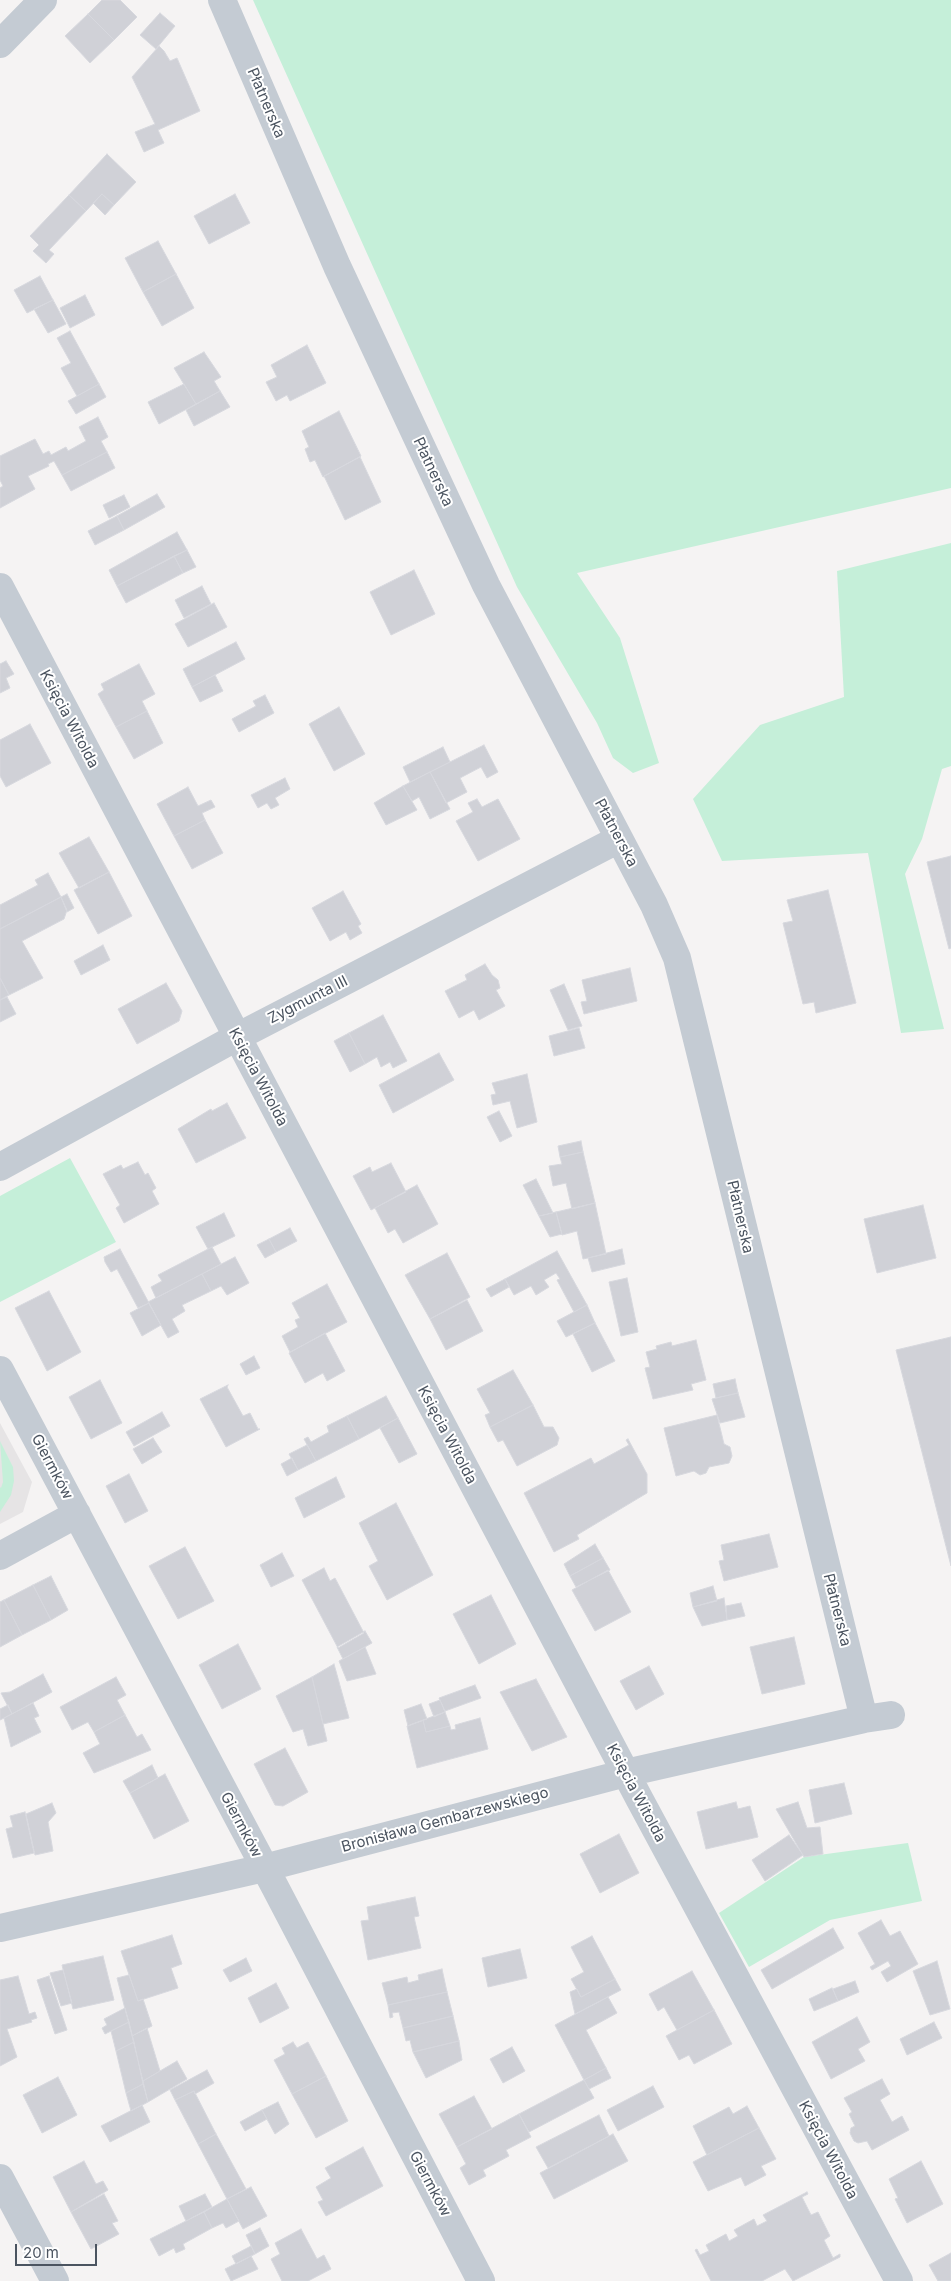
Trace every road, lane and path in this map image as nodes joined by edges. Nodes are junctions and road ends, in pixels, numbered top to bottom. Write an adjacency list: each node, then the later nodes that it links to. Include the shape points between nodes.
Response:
1 (43, 0): 3 (street)
2 (222, 0): 5 (street, Płatnerska, via 337,266 486,585)
3 (0, 44)
4 (0, 587): 6 (street, Księcia Witolda)
5 (619, 839): 6 (street, Zygmunta III); 12 (street, Płatnerska, via 654,905 677,958)
6 (237, 1037): 7 (street, Zygmunta III); 13 (street, Księcia Witolda)
7 (0, 1167)
8 (0, 1370): 9 (street, Giermków)
9 (77, 1514): 10 (street); 14 (street, Giermków)
10 (0, 1556)
11 (891, 1715): 12 (street, Bronisława Gembarzewskiego)
12 (864, 1719): 13 (street, Bronisława Gembarzewskiego)
13 (626, 1773): 14 (street, Bronisława Gembarzewskiego); 19 (street, Księcia Witolda)
14 (264, 1868): 15 (street, Bronisława Gembarzewskiego); 18 (street, Giermków)
15 (0, 1928)
16 (0, 2178): 17 (street)
17 (54, 2281)
18 (481, 2281)
19 (898, 2281)

